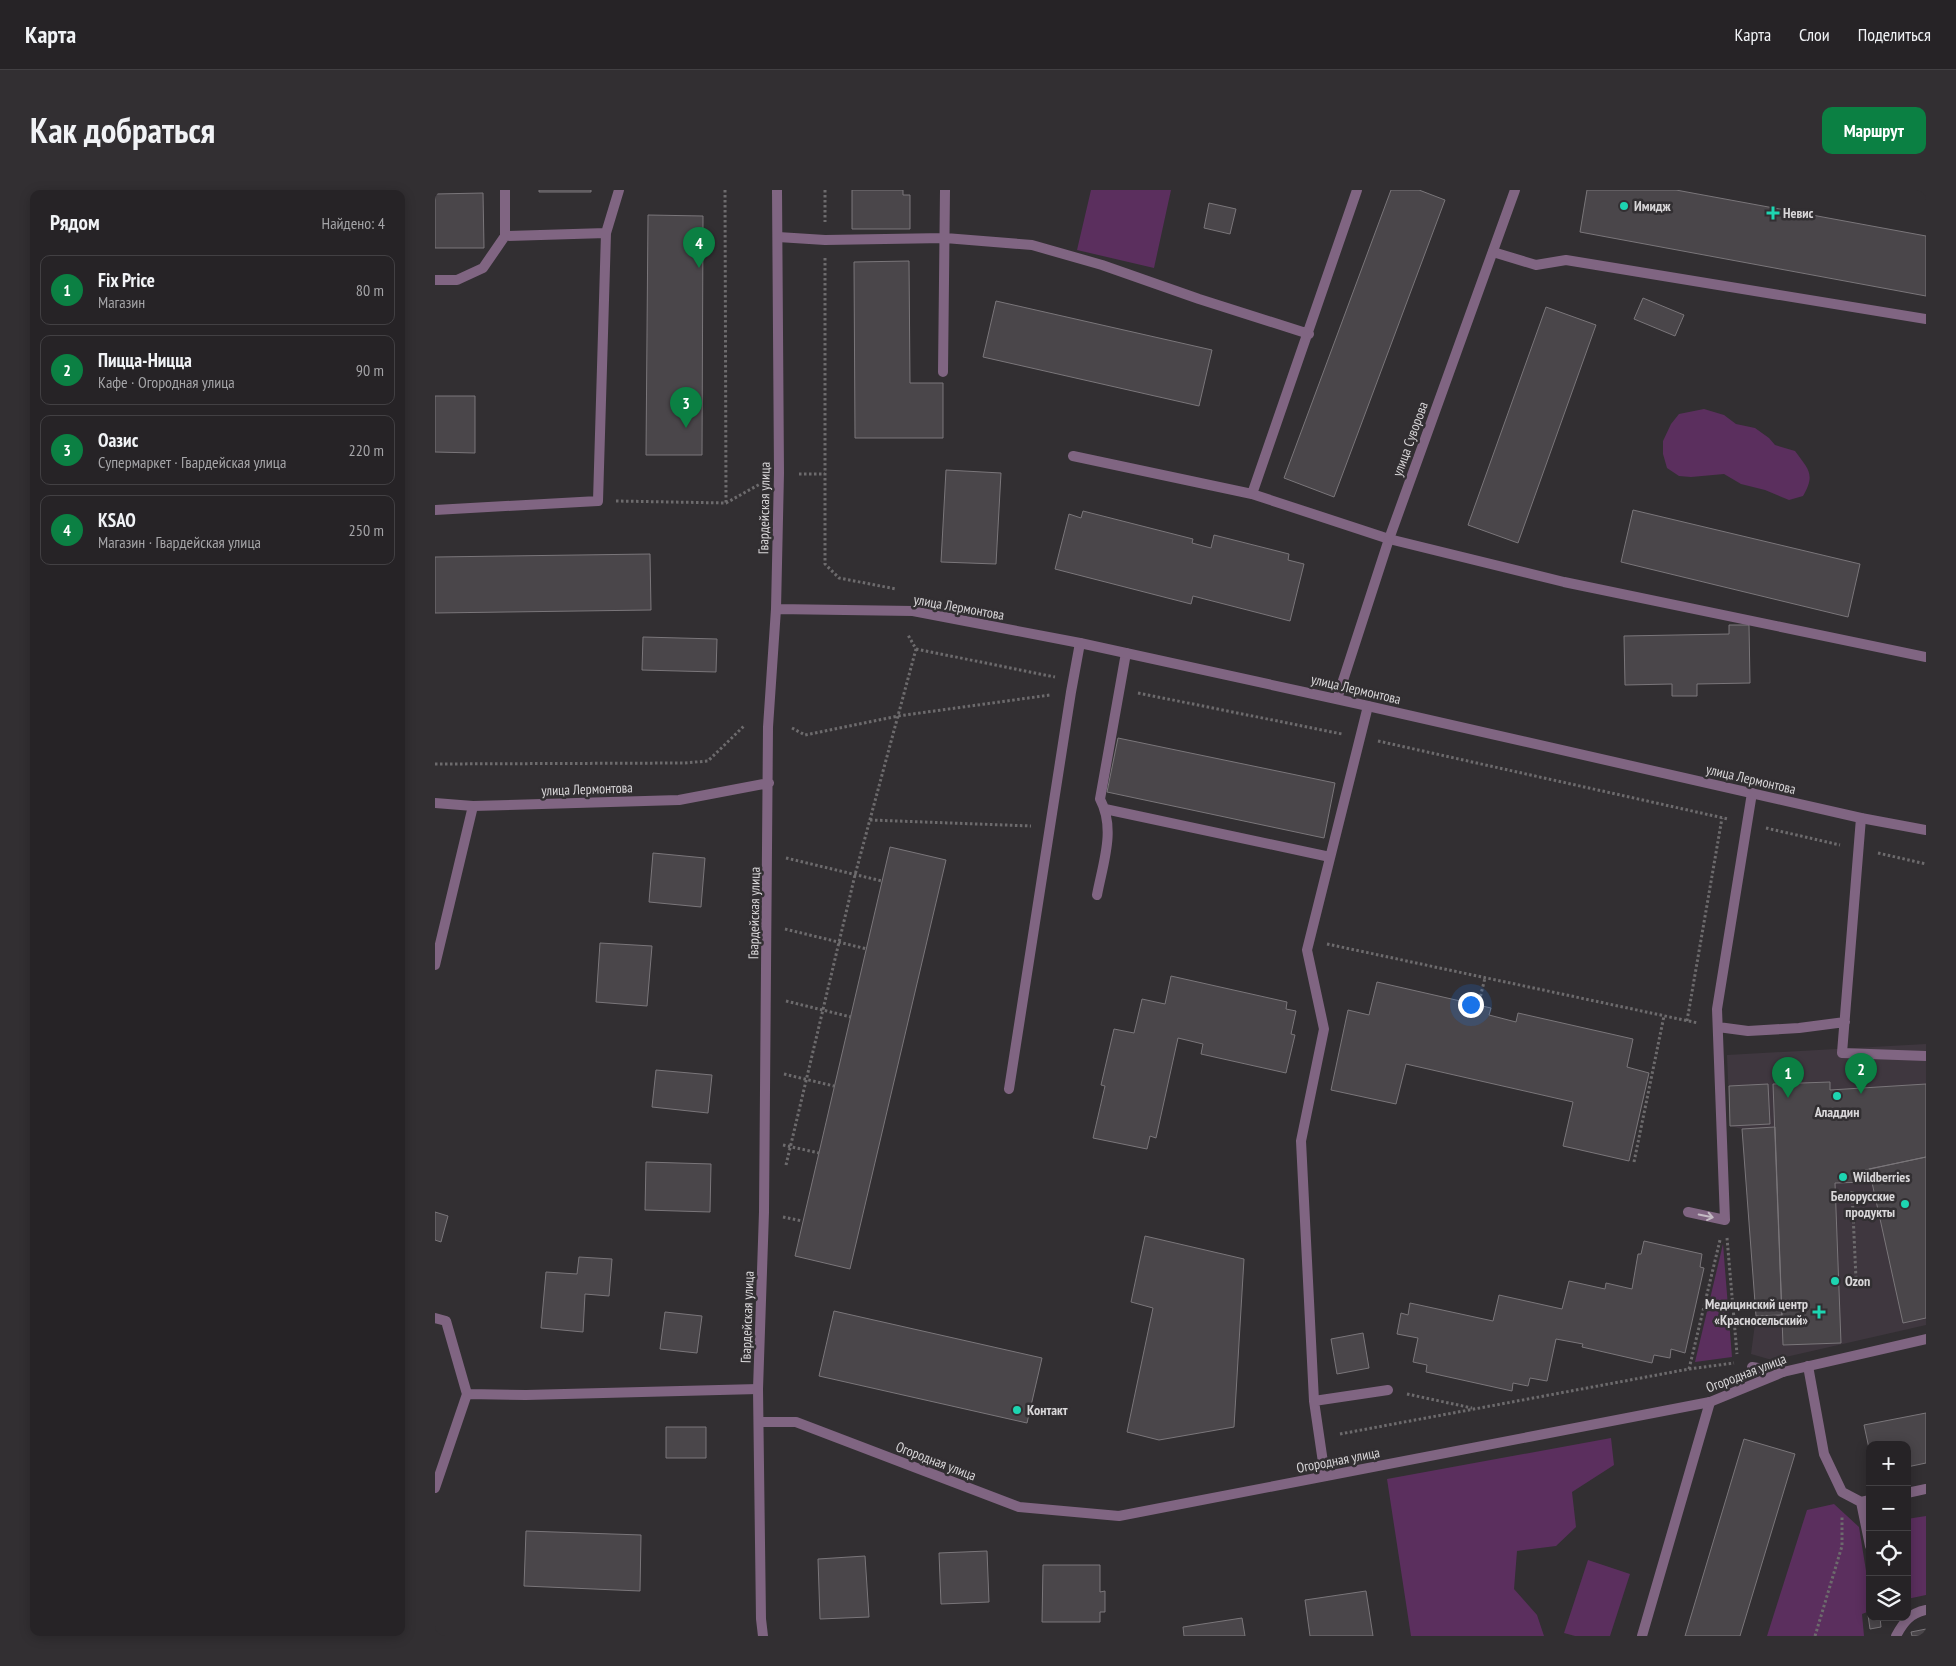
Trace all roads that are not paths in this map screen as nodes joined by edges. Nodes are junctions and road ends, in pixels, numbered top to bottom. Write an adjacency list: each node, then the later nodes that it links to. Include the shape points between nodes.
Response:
1 (505, 190): 8 (street)
2 (619, 190): 7 (street)
3 (777, 190): 9 (street, Гвардейская улица)
4 (945, 190): 10 (street)
5 (1357, 190): 14 (street)
6 (1515, 190): 11 (street, улица Суворова)
7 (606, 233): 8 (street); 18 (street, via 598,501)
8 (505, 236): 12 (street, via 483,268 457,280)
9 (777, 237): 10 (street, via 825,240); 20 (street, Гвардейская улица, via 779,473)
10 (945, 238): 14 (street, via 1032,245); 15 (street)
11 (1493, 252): 13 (street, via 1536,265 1566,260); 19 (street, улица Суворова)
12 (435, 280)
13 (1926, 319)
14 (1309, 334): 17 (street)
15 (943, 372)
16 (1073, 456): 17 (street)
17 (1253, 494): 19 (street)
18 (435, 510)
19 (1389, 539): 23 (street, via 1564,582); 24 (street, улица Суворова)
20 (776, 609): 21 (street, улица Лермонтова, via 913,611); 26 (street, Гвардейская улица, via 768,727)
21 (1080, 643): 22 (street, улица Лермонтова); 39 (street)
22 (1126, 653): 24 (street, улица Лермонтова); 30 (street, via 1100,799)
23 (1926, 657)
24 (1337, 699): 25 (street, улица Лермонтова)
25 (1368, 706): 27 (street, улица Лермонтова); 33 (street)
26 (769, 783): 29 (street, улица Лермонтова, via 679,800); 46 (street, Гвардейская улица)
27 (1752, 793): 31 (street, улица Лермонтова); 37 (street, via 1717,1009)
28 (435, 803): 29 (street, улица Лермонтова)
29 (473, 806): 35 (street)
30 (1105, 809): 33 (street); 34 (street, via 1109,831)
31 (1861, 818): 32 (street, улица Лермонтова); 36 (street)
32 (1926, 830)
33 (1330, 857): 49 (street, via 1307,950 1324,1029 1301,1142)
34 (1097, 895)
35 (435, 965)
36 (1845, 1022): 37 (street, via 1748,1031); 38 (street, via 1842,1053)
37 (1718, 1027): 40 (street, one-way to 37, via 1725,1220)
38 (1926, 1056)
39 (1009, 1088)
40 (1687, 1212)
41 (435, 1318): 48 (street, via 446,1321)
42 (1926, 1339): 43 (street, Огородная улица)
43 (1808, 1366): 45 (street, Огородная улица); 56 (street, via 1824,1454 1842,1492)
44 (1752, 1367): 45 (street)
45 (1783, 1372): 50 (street, Огородная улица)
46 (758, 1389): 48 (street); 51 (street, Гвардейская улица)
47 (1388, 1390): 49 (street)
48 (467, 1394): 53 (street)
49 (1314, 1401): 52 (street)
50 (1710, 1402): 52 (street, Огородная улица); 62 (street)
51 (759, 1422): 52 (street, Огородная улица, via 796,1422 1019,1507 1119,1516); 61 (street, Гвардейская улица)
52 (1325, 1476)
53 (435, 1488)
54 (1926, 1489): 55 (street)
55 (1911, 1492)
56 (1865, 1501): 57 (street)
57 (1868, 1531)
58 (1926, 1610): 59 (street)
59 (1911, 1615)
60 (1902, 1621): 63 (street)
61 (763, 1636)
62 (1642, 1636)
63 (1896, 1636)

